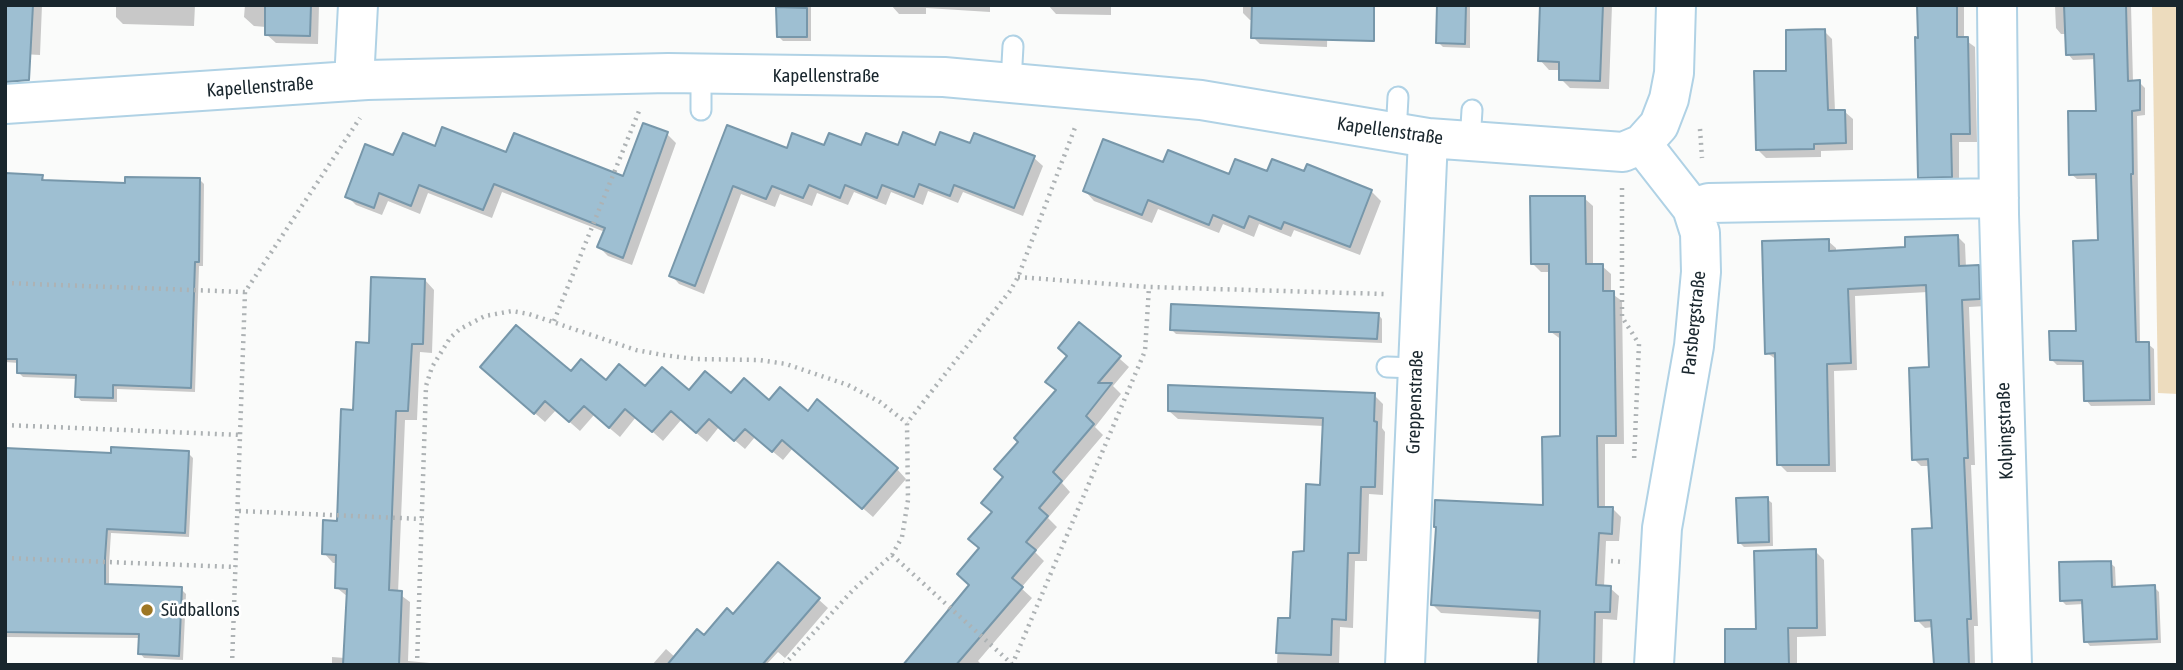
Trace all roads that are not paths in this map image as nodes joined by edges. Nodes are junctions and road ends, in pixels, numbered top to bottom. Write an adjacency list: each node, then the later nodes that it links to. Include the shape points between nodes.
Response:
1 (358, 5): 4 (street)
2 (1676, 5): 7 (street, via 1669,99 1658,125)
3 (1997, 5): 8 (street, Kolpingstraße)
4 (360, 80): 5 (street, Kapellenstraße); 6 (street, Kapellenstraße, via 646,74 701,92 944,77 1012,64 1082,88)
5 (5, 104)
6 (1407, 123): 7 (street, Kapellenstraße, via 1471,126 1623,152); 10 (street, Greppenstraße, via 1420,295 1402,367 1421,553)
7 (1642, 144): 9 (street, Parsbergstraße)
8 (1998, 198): 9 (street, via 1715,203); 12 (street, Kolpingstraße)
9 (1692, 208): 11 (street, Parsbergstraße, via 1700,233 1701,272 1694,346 1662,528)
10 (1405, 665)
11 (1654, 665)
12 (2012, 665)

